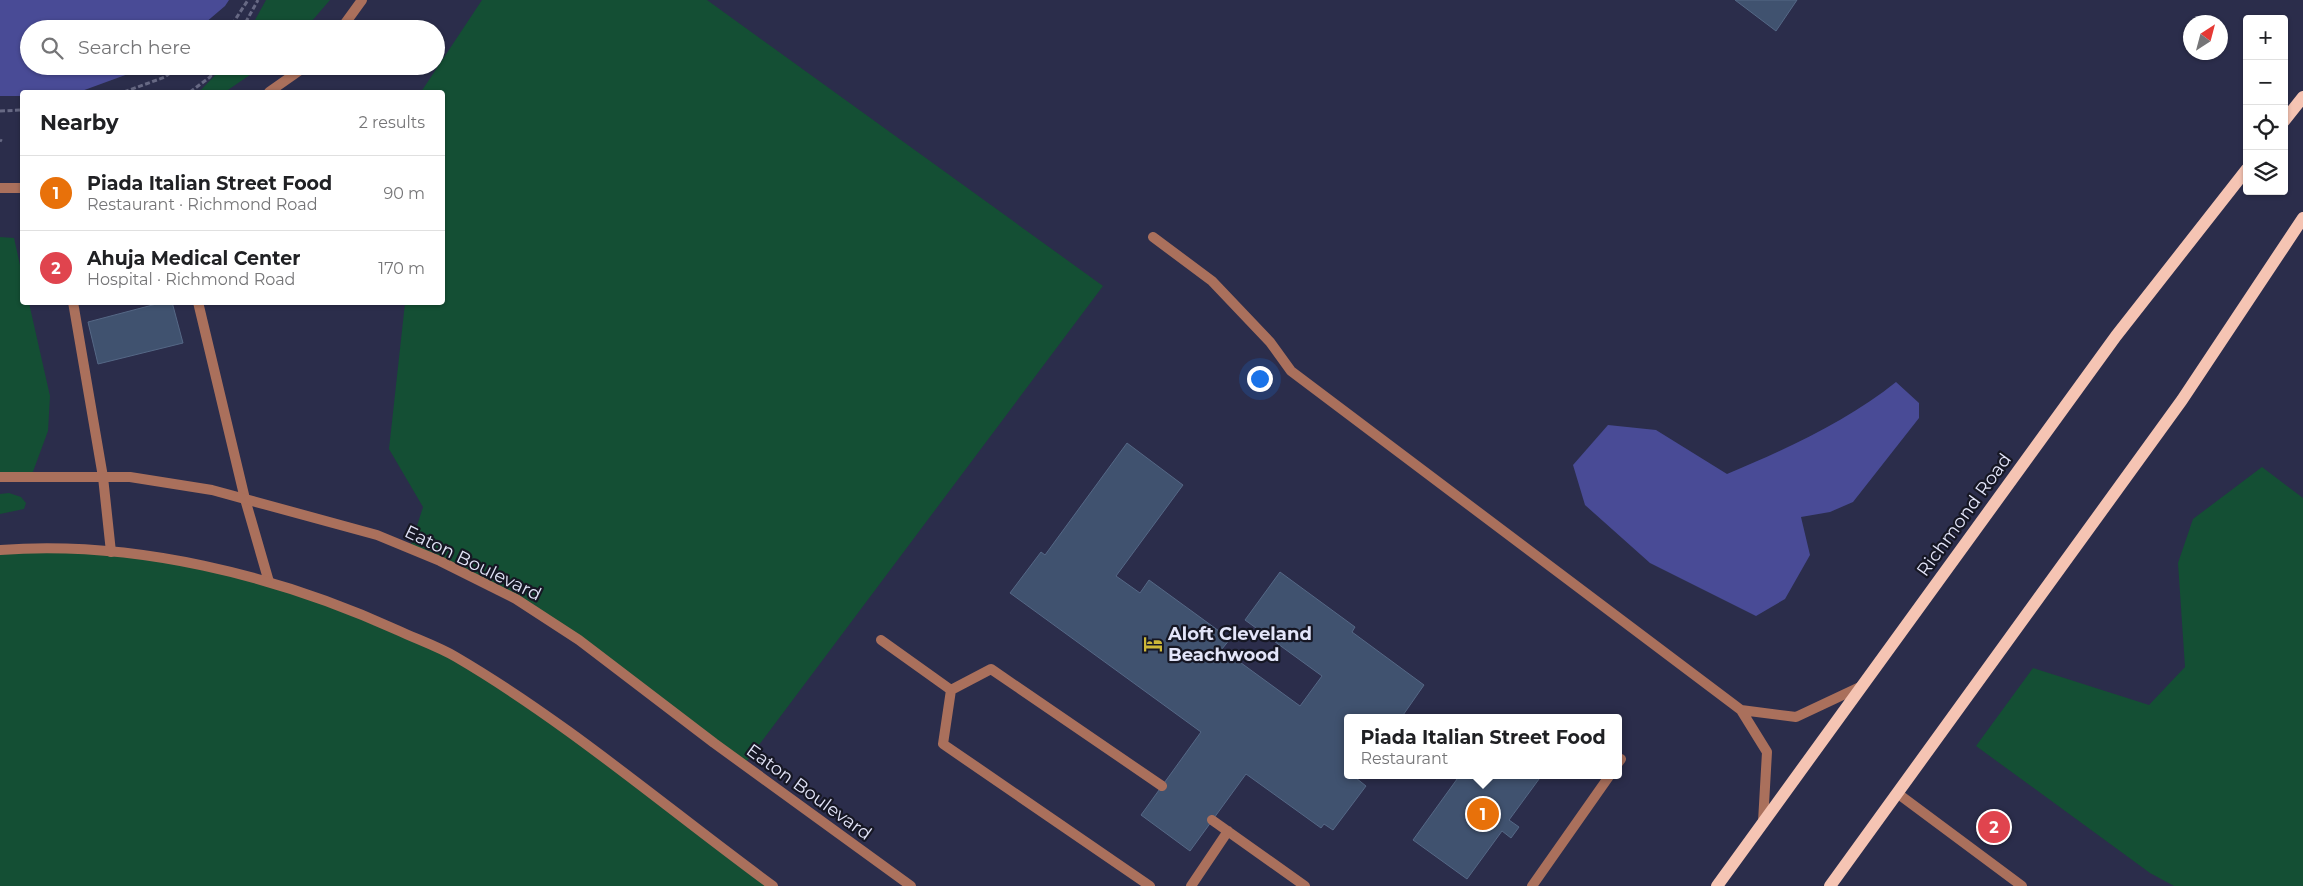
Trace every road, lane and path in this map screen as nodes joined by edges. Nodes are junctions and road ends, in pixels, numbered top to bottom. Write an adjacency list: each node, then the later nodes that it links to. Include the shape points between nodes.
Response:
1 (248, 0): 4 (path)
2 (258, 0): 5 (path)
3 (362, 0): 6 (street)
4 (235, 20)
5 (247, 20)
6 (348, 20)
7 (168, 75): 10 (path)
8 (211, 75): 11 (path)
9 (293, 75): 12 (street)
10 (129, 90)
11 (193, 90)
12 (272, 90)
13 (2303, 98): 16 (main road)
14 (20, 110): 15 (path)
15 (0, 112)
16 (2288, 116)
17 (2243, 174): 31 (main road, Richmond Road, via 2116,336)
18 (0, 188): 19 (street)
19 (20, 188)
20 (2303, 218): 36 (main road, via 2182,400)
21 (1153, 238): 33 (street, via 1212,281 1270,342 1291,371)
22 (74, 305): 25 (street)
23 (199, 305): 26 (street)
24 (0, 477): 25 (street, Eaton Boulevard)
25 (103, 477): 26 (street, Eaton Boulevard, via 130,477 212,490); 28 (street)
26 (245, 499): 29 (street); 42 (street, Eaton Boulevard, via 376,535 440,561 516,599 579,640)
27 (0, 550): 28 (street)
28 (111, 552): 29 (street, via 201,564)
29 (269, 582): 41 (street, via 359,613 454,656 520,697)
30 (881, 640): 32 (street)
31 (1863, 685): 33 (street, via 1796,717); 38 (main road, Richmond Road)
32 (951, 690): 35 (street, via 991,669); 43 (street, via 943,744)
33 (1742, 710): 38 (street, via 1767,752)
34 (1607, 779): 46 (street)
35 (1162, 786)
36 (1897, 793): 49 (main road); 50 (street)
37 (1212, 820): 39 (street)
38 (1763, 822): 40 (main road, Richmond Road)
39 (1228, 832): 44 (street); 45 (street)
40 (1736, 860): 47 (main road, Richmond Road); 48 (main road)
41 (773, 886)
42 (911, 886)
43 (1150, 886)
44 (1192, 886)
45 (1305, 886)
46 (1532, 886)
47 (1716, 886)
48 (1726, 886)
49 (1830, 886)
50 (2022, 886)

